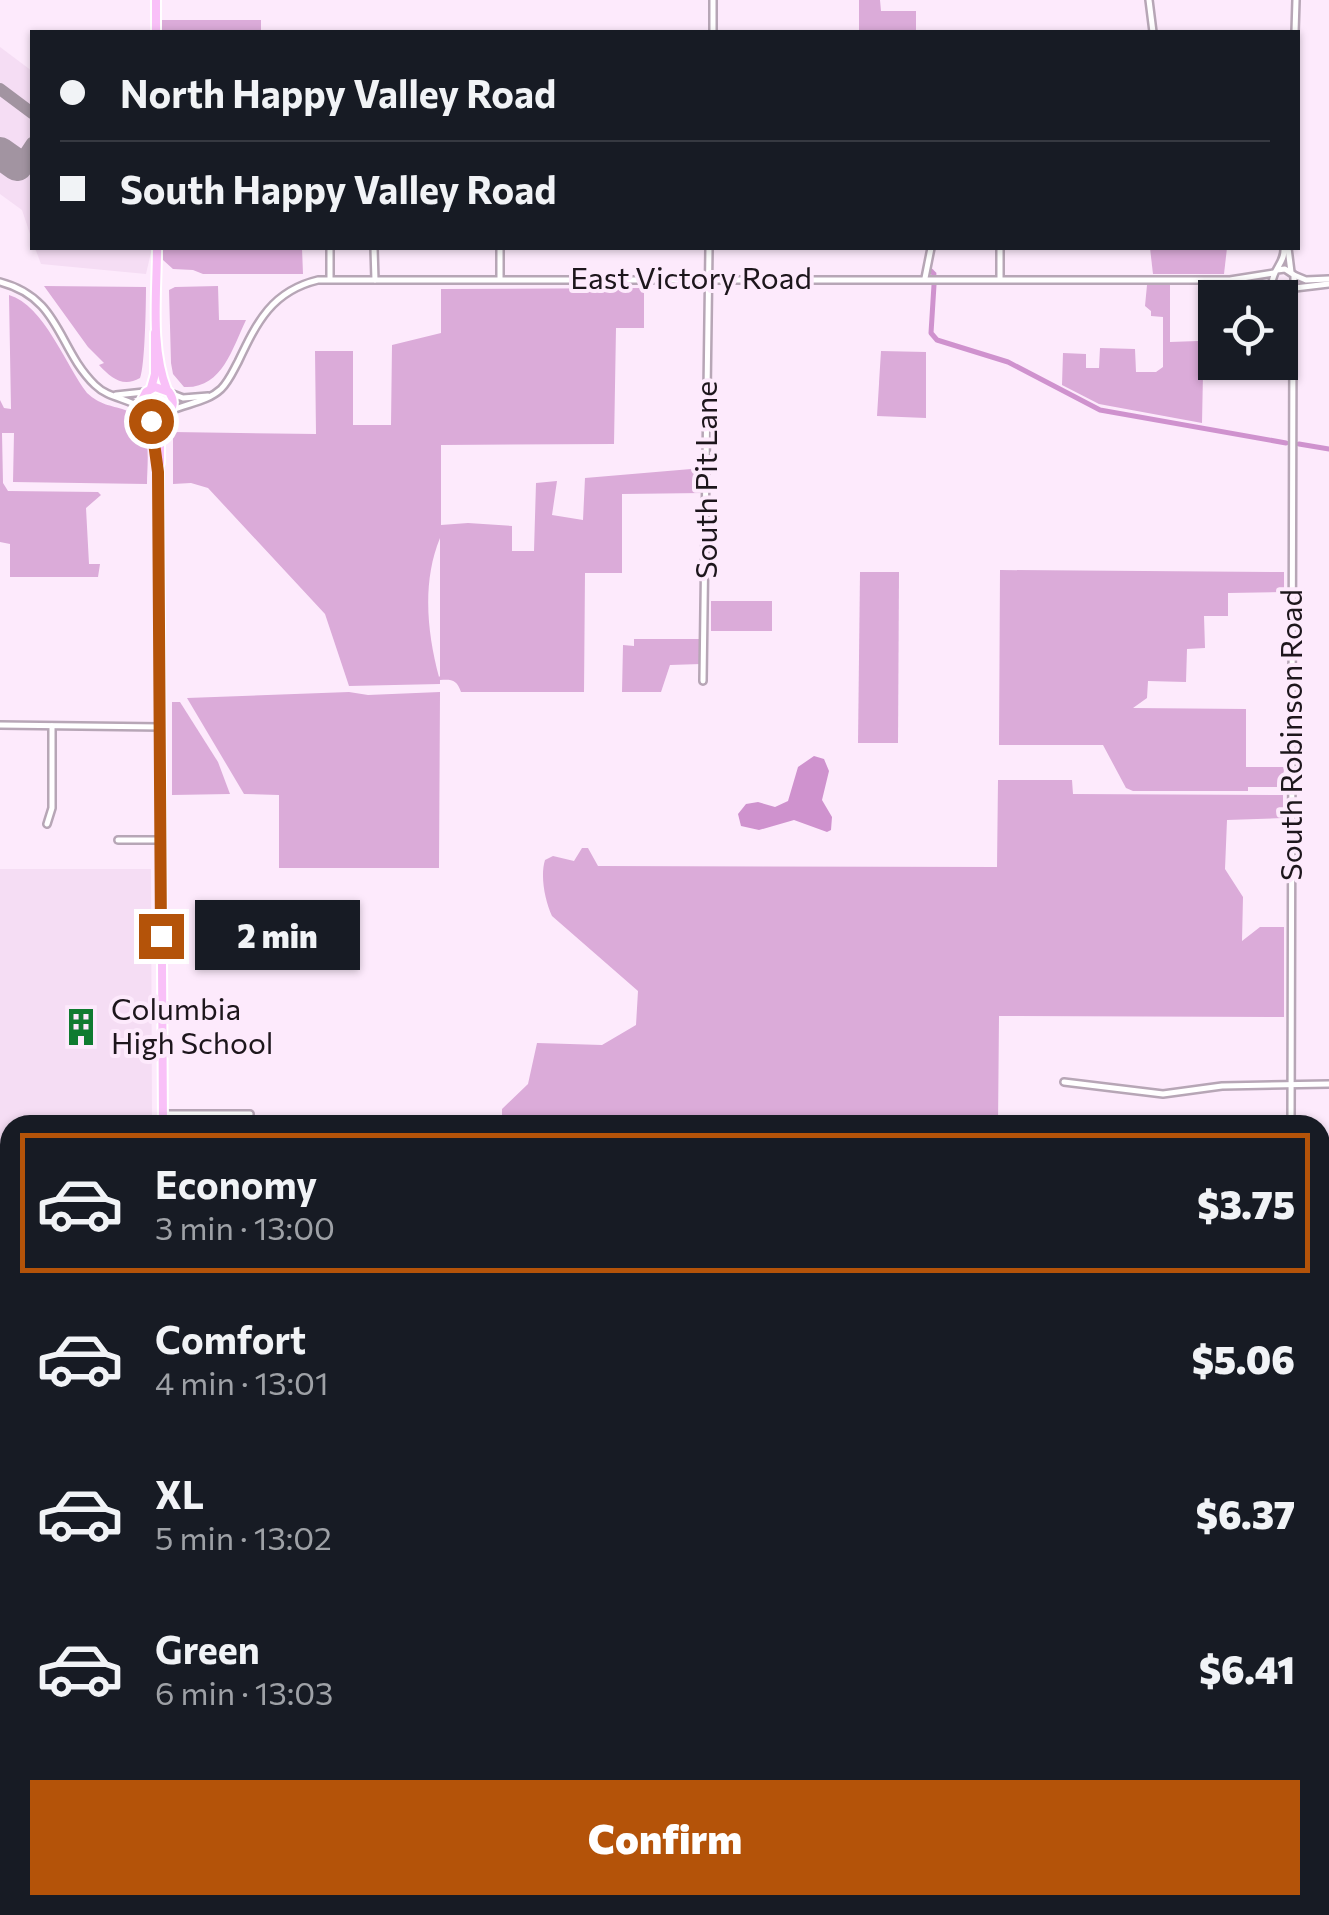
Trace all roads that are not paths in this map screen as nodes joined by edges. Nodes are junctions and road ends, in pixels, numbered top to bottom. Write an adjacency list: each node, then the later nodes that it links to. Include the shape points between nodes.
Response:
1 (156, 0): 5 (main road)
2 (713, 0): 6 (street)
3 (1149, 0): 7 (street)
4 (1296, 0): 8 (street)
5 (156, 30)
6 (713, 30)
7 (1153, 30)
8 (1295, 30)
9 (157, 250): 32 (main road)
10 (330, 250): 20 (street)
11 (374, 250): 25 (street)
12 (500, 250): 21 (street)
13 (710, 250): 22 (street, South Pit Lane)
14 (930, 250): 23 (street)
15 (1000, 250): 24 (street)
16 (1286, 250): 18 (street)
17 (1286, 250): 19 (street, South Robinson Road)
18 (1276, 272): 19 (street, East Victory Road); 26 (street, East Victory Road); 27 (street)
19 (1292, 274): 28 (street, South Robinson Road); 29 (street)
20 (330, 279): 25 (street, East Victory Road); 37 (street, East Victory Road, via 295,287 274,301 231,376)
21 (500, 279): 22 (street, East Victory Road); 25 (street, East Victory Road)
22 (708, 279): 23 (street, East Victory Road); 41 (street, South Pit Lane)
23 (925, 279): 24 (street, East Victory Road)
24 (1000, 279): 26 (street, East Victory Road)
25 (375, 280)
26 (1230, 280)
27 (1275, 280)
28 (1291, 280)
29 (1329, 281): 31 (street)
30 (0, 282): 36 (street, via 42,305 90,380)
31 (1298, 288)
32 (156, 329): 34 (main road); 35 (main road)
33 (1291, 380): 50 (street, South Robinson Road)
34 (148, 390): 35 (main road); 36 (street); 38 (main road, via 142,400)
35 (169, 392): 37 (street); 39 (main road)
36 (112, 396): 38 (street)
37 (210, 396): 39 (street)
38 (146, 412): 39 (main road, via 156,418); 40 (main road)
39 (169, 413): 40 (main road, via 160,428)
40 (158, 472): 44 (main road)
41 (703, 681)
42 (0, 726): 43 (street)
43 (52, 726): 44 (street); 45 (street, via 52,808)
44 (160, 728): 47 (main road)
45 (46, 824)
46 (118, 840): 47 (street)
47 (161, 840): 51 (main road)
48 (1064, 1082): 50 (street, via 1163,1094)
49 (1329, 1084): 50 (street)
50 (1291, 1085): 53 (street, South Robinson Road)
51 (162, 1114): 52 (street)
52 (250, 1114)
53 (1290, 1115)

